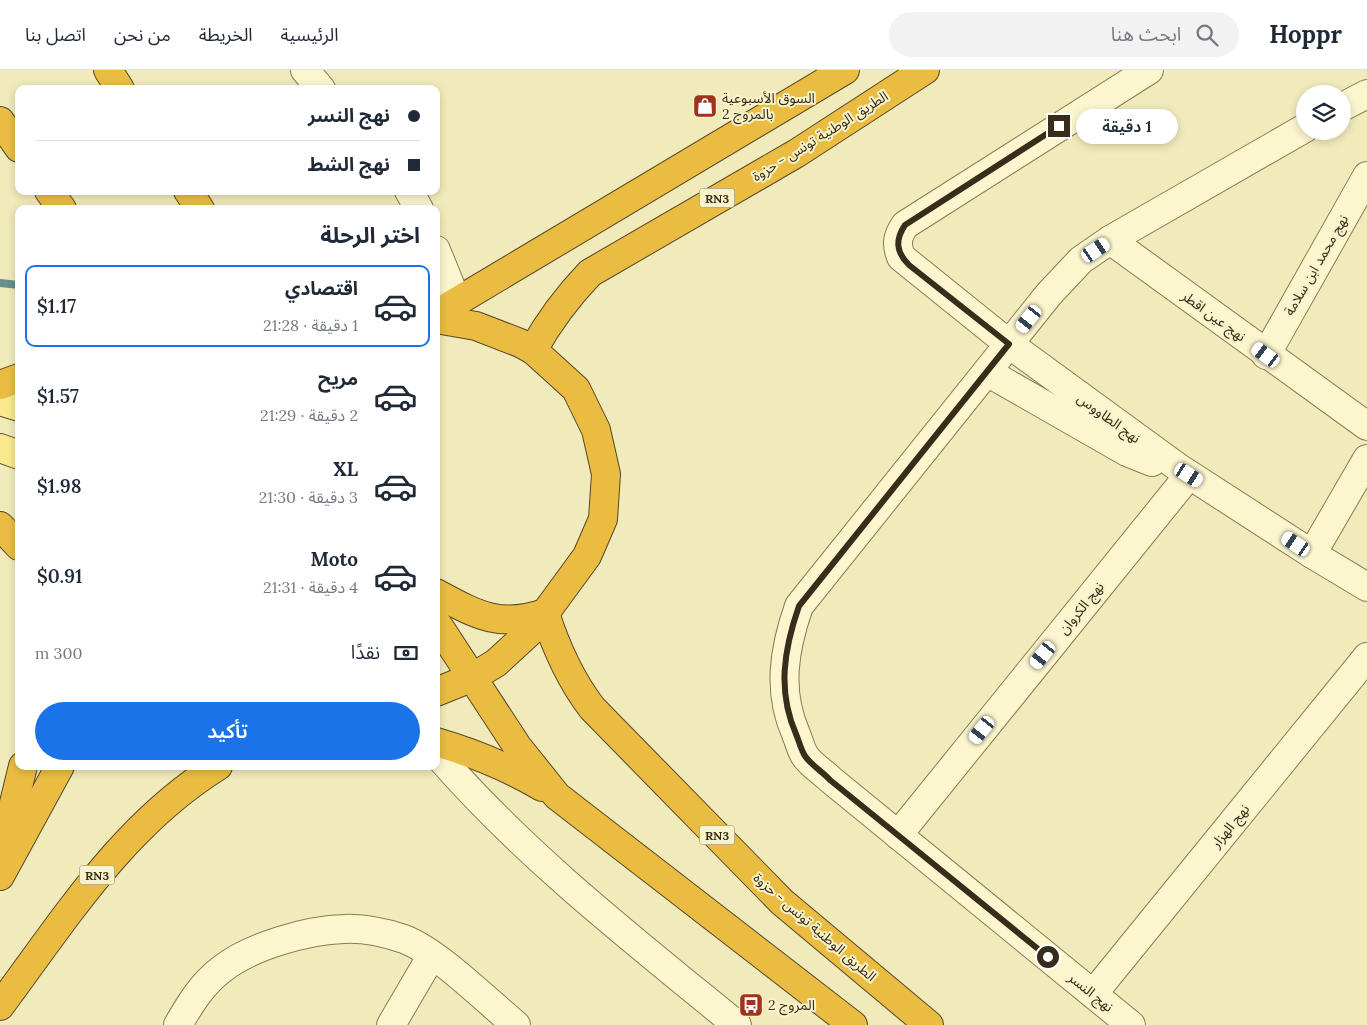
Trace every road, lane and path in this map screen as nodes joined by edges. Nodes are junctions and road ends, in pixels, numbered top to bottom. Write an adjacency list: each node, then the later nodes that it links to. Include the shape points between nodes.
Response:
1 (108, 70): 6 (highway)
2 (305, 70): 7 (street)
3 (845, 70): 16 (highway)
4 (925, 70): 19 (highway, الطريق الوطنية تونس - حزوة / RN3, via 797,153 590,273 568,296)
5 (1149, 70): 18 (street, نهج الطاووس, via 905,225 899,235 897,246 901,257)
6 (117, 85)
7 (318, 85)
8 (1367, 94): 9 (street)
9 (1351, 102)
10 (0, 121): 12 (highway)
11 (1296, 133): 14 (street, نهج النسر)
12 (15, 142)
13 (1367, 176): 20 (street, نهج محمد ابن سلامة)
14 (1110, 240): 18 (street, نهج النسر, via 1081,260); 20 (street, نهج عين اقطر)
15 (440, 271): 16 (street)
16 (447, 308)
17 (440, 320): 19 (highway, via 476,326)
18 (1009, 344): 21 (street, نهج النسر); 30 (street, نهج الطاووس)
19 (533, 350): 36 (highway, via 576,389 596,430 606,474 603,519 587,556)
20 (1266, 355): 26 (street, نهج عين اقطر)
21 (987, 372): 30 (street, via 1127,452); 47 (street, نهج النسر, via 799,606 784,664 784,686 792,725 805,756)
22 (15, 379): 23 (highway)
23 (0, 385)
24 (0, 401): 25 (main road)
25 (15, 406)
26 (1367, 426)
27 (0, 448): 28 (main road)
28 (15, 454)
29 (1367, 459): 33 (street)
30 (1184, 472): 33 (street, نهج الطاووس); 47 (street, نهج الكروان)
31 (0, 526): 32 (highway)
32 (15, 542)
33 (1312, 554): 34 (street, نهج الطاووس)
34 (1367, 587)
35 (440, 595): 36 (highway, via 474,614 491,619 527,620)
36 (545, 613): 39 (highway, via 517,646); 58 (highway, الطريق الوطنية تونس - حزوة / RN3, via 559,655 579,691 605,722 782,902)
37 (440, 628): 39 (highway)
38 (1367, 657): 51 (street, نهج الهزار)
39 (474, 677): 40 (highway); 46 (highway, via 517,746)
40 (440, 690)
41 (440, 743): 46 (highway, via 469,751 514,771)
42 (440, 758): 56 (street, via 490,812 563,881)
43 (23, 770): 48 (highway)
44 (58, 770): 49 (highway)
45 (212, 770): 52 (highway, RN3, via 186,786 97,874)
46 (557, 796): 57 (highway)
47 (898, 835): 51 (street, نهج النسر)
48 (0, 862)
49 (0, 876)
50 (432, 955): 53 (street, via 405,940 372,931 344,929 314,933 249,952 222,968 196,994); 54 (street); 55 (street)
51 (1094, 994): 59 (street, نهج النسر)
52 (0, 1006)
53 (178, 1025)
54 (392, 1025)
55 (516, 1025)
56 (736, 1025)
57 (853, 1025)
58 (929, 1025)
59 (1131, 1025)

